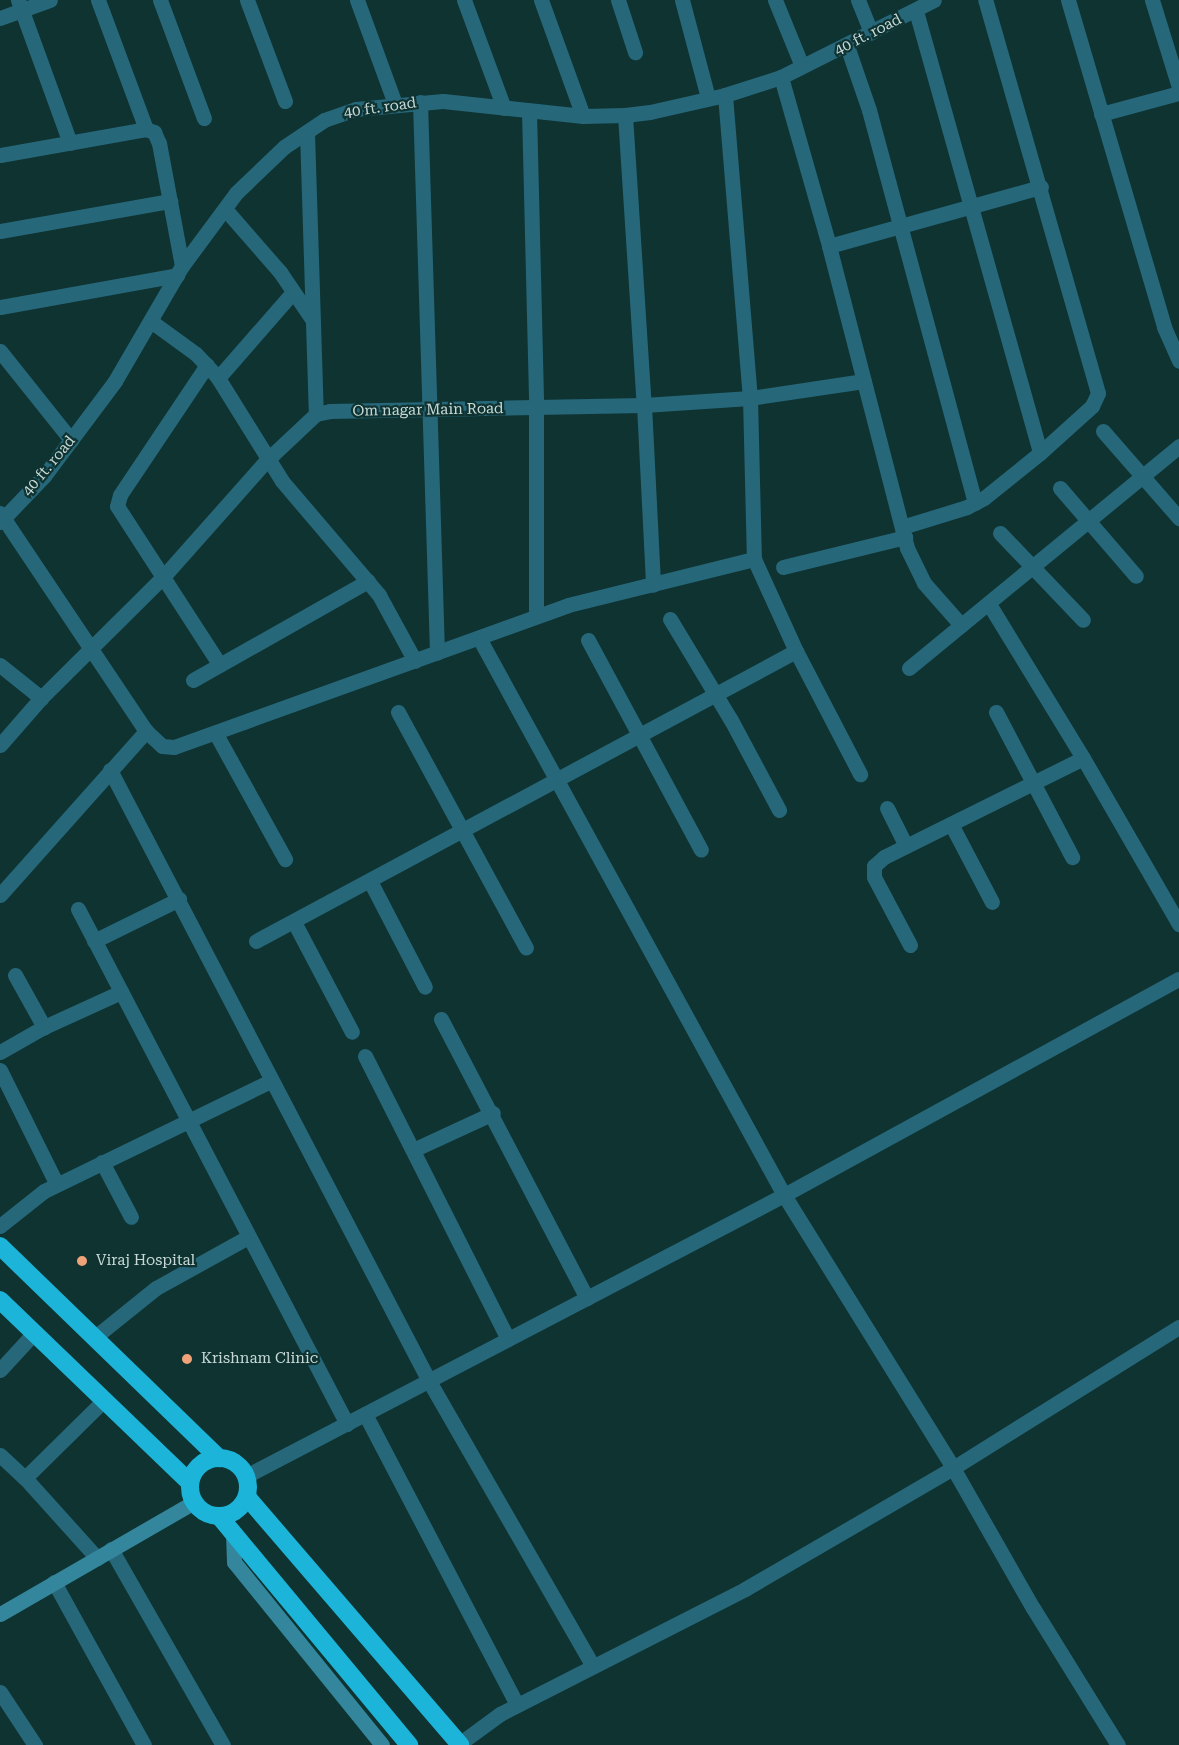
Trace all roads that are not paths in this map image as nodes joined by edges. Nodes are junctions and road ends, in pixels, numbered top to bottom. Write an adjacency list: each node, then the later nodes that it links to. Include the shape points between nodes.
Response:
1 (50, 0): 16 (street)
2 (98, 0): 37 (street)
3 (160, 0): 36 (street)
4 (248, 0): 28 (street)
5 (357, 0): 30 (street)
6 (464, 0): 31 (street)
7 (541, 0): 35 (street)
8 (618, 0): 21 (street)
9 (682, 0): 27 (street)
10 (775, 0): 22 (street)
11 (858, 0): 19 (street)
12 (934, 0): 17 (street, 40 ft. road)
13 (986, 0): 41 (street)
14 (1068, 0): 33 (street)
15 (1152, 0): 24 (street)
16 (20, 5): 18 (street); 39 (street)
17 (916, 11): 19 (street, 40 ft. road); 43 (street)
18 (0, 18)
19 (871, 33): 20 (street, 40 ft. road)
20 (847, 46): 22 (street, 40 ft. road); 45 (street, via 869,110)
21 (635, 52)
22 (802, 66): 23 (street, 40 ft. road)
23 (781, 77): 26 (street, 40 ft. road); 47 (street)
24 (1179, 87)
25 (1179, 93): 33 (street)
26 (725, 95): 27 (street, 40 ft. road); 58 (street)
27 (708, 99): 34 (street, 40 ft. road)
28 (285, 101)
29 (420, 102): 30 (street, 40 ft. road); 31 (street, 40 ft. road, via 452,101); 61 (street)
30 (395, 104): 38 (street, 40 ft. road, via 340,112)
31 (504, 108): 32 (street, 40 ft. road)
32 (530, 111): 35 (street, 40 ft. road); 60 (street)
33 (1101, 114): 54 (street, via 1164,327)
34 (625, 115): 35 (street, 40 ft. road); 59 (street)
35 (583, 116)
36 (204, 118)
37 (146, 129): 39 (street); 42 (street, via 158,136)
38 (307, 132): 44 (street, 40 ft. road, via 267,162); 51 (street)
39 (70, 143): 40 (street)
40 (0, 155)
41 (1041, 187): 43 (street); 66 (street, via 1098,393 1092,406)
42 (170, 201): 46 (street); 48 (street)
43 (972, 207): 45 (street); 66 (street)
44 (225, 209): 48 (street, 40 ft. road); 49 (street)
45 (899, 227): 47 (street); 70 (street)
46 (0, 231)
47 (829, 246): 57 (street)
48 (180, 271): 50 (street); 52 (street, 40 ft. road)
49 (293, 292): 51 (street); 56 (street)
50 (0, 307)
51 (313, 320): 62 (street)
52 (152, 322): 55 (street, via 179,339); 64 (street, 40 ft. road)
53 (0, 351): 64 (street)
54 (1179, 361)
55 (207, 365): 56 (street); 80 (street, via 117,501 118,511)
56 (218, 378): 67 (street)
57 (864, 381): 58 (street, Om nagar Main Road); 74 (street)
58 (750, 398): 59 (street, Om nagar Main Road); 76 (street)
59 (644, 405): 60 (street, Om nagar Main Road); 82 (street)
60 (536, 408): 61 (street, Om nagar Main Road); 84 (street)
61 (428, 411): 62 (street, Om nagar Main Road); 92 (street)
62 (316, 414): 67 (street)
63 (1103, 431): 68 (street)
64 (71, 440): 71 (street, 40 ft. road, via 44,476)
65 (1179, 446): 68 (street)
66 (1040, 453): 70 (street)
67 (267, 460): 80 (street); 81 (street)
68 (1143, 477): 72 (street); 73 (street)
69 (1060, 488): 73 (street)
70 (975, 503): 74 (street)
71 (1, 518): 90 (street)
72 (1179, 518)
73 (1089, 522): 78 (street); 79 (street)
74 (903, 532): 77 (street); 87 (street, via 924,583)
75 (1000, 533): 78 (street)
76 (754, 559): 82 (street); 91 (street)
77 (783, 567)
78 (1034, 568): 83 (street); 86 (street)
79 (1136, 576)
80 (163, 577): 90 (street); 95 (street)
81 (369, 581): 93 (street); 95 (street)
82 (653, 585): 84 (street)
83 (989, 604): 87 (street); 106 (street)
84 (536, 616): 88 (street)
85 (670, 619): 98 (street)
86 (1083, 620)
87 (961, 625): 96 (street)
88 (479, 638): 92 (street); 109 (street)
89 (588, 640): 104 (street)
90 (91, 649): 99 (street); 102 (street)
91 (796, 651): 98 (street); 108 (street)
92 (437, 653): 93 (street)
93 (415, 661): 103 (street)
94 (0, 665): 99 (street)
95 (220, 665): 97 (street)
96 (909, 668)
97 (193, 680)
98 (715, 693): 104 (street); 112 (street)
99 (41, 698): 105 (street)
100 (398, 712): 114 (street)
101 (996, 712): 110 (street)
102 (146, 731): 103 (street, via 162,746 174,747); 107 (street)
103 (216, 734): 118 (street)
104 (637, 736): 109 (street); 116 (street)
105 (0, 745)
106 (1083, 758): 110 (street); 125 (street)
107 (110, 770): 120 (street); 121 (street)
108 (860, 774)
109 (558, 781): 114 (street); 146 (street)
110 (1033, 783): 113 (street); 117 (street)
111 (887, 808): 115 (street)
112 (779, 810)
113 (951, 824): 115 (street); 122 (street)
114 (461, 831): 119 (street); 129 (street)
115 (906, 846): 128 (street, via 874,866 874,877)
116 (700, 850)
117 (1072, 857)
118 (285, 859)
119 (370, 881): 124 (street); 132 (street)
120 (0, 895)
121 (179, 899): 126 (street); 140 (street)
122 (992, 902)
123 (78, 909): 126 (street)
124 (294, 922): 127 (street); 136 (street)
125 (1179, 924)
126 (94, 941): 133 (street)
127 (256, 941)
128 (910, 945)
129 (526, 948)
130 (15, 975): 135 (street)
131 (1179, 979): 146 (street)
132 (425, 987)
133 (121, 992): 135 (street); 142 (street)
134 (441, 1018): 141 (street)
135 (44, 1027): 137 (street)
136 (352, 1032)
137 (0, 1052)
138 (365, 1056): 143 (street)
139 (0, 1070): 145 (street)
140 (271, 1081): 142 (street); 158 (street)
141 (493, 1113): 143 (street); 151 (street)
142 (189, 1123): 144 (street); 149 (street)
143 (413, 1150): 156 (street)
144 (102, 1162): 145 (street); 147 (street)
145 (57, 1185): 148 (street)
146 (784, 1195): 151 (street); 164 (street)
147 (131, 1217)
148 (0, 1226)
149 (248, 1237): 155 (street, via 156,1288); 161 (street)
150 (0, 1246): 155 (highway)
151 (587, 1298): 156 (street)
152 (0, 1300): 154 (highway)
153 (1179, 1327): 164 (street)
154 (34, 1333): 157 (street); 159 (highway)
155 (95, 1337): 163 (highway)
156 (508, 1339): 158 (street)
157 (0, 1370)
158 (429, 1381): 160 (street); 176 (street)
159 (103, 1401): 166 (street); 167 (highway)
160 (364, 1414): 161 (street); 178 (street)
161 (347, 1424): 165 (street)
162 (0, 1455): 166 (street)
163 (219, 1458): 165 (highway, via 230,1461); 167 (highway, via 196,1467)
164 (953, 1468): 176 (street, via 745,1588); 185 (street)
165 (246, 1476): 168 (highway)
166 (25, 1478): 173 (street)
167 (190, 1483): 169 (highway)
168 (247, 1497): 170 (highway, via 241,1507); 179 (highway)
169 (194, 1502): 170 (highway, via 205,1512); 172 (street)
170 (219, 1516): 171 (highway)
171 (233, 1533): 183 (street, via 234,1562); 184 (highway)
172 (111, 1550): 173 (street); 182 (street)
173 (97, 1557): 174 (street)
174 (54, 1582): 175 (street); 181 (street)
175 (0, 1614)
176 (593, 1666): 178 (street)
177 (0, 1692): 180 (street)
178 (517, 1705): 179 (street)
179 (460, 1744)
180 (35, 1745)
181 (144, 1745)
182 (223, 1745)
183 (382, 1745)
184 (408, 1745)
185 (1118, 1745)

